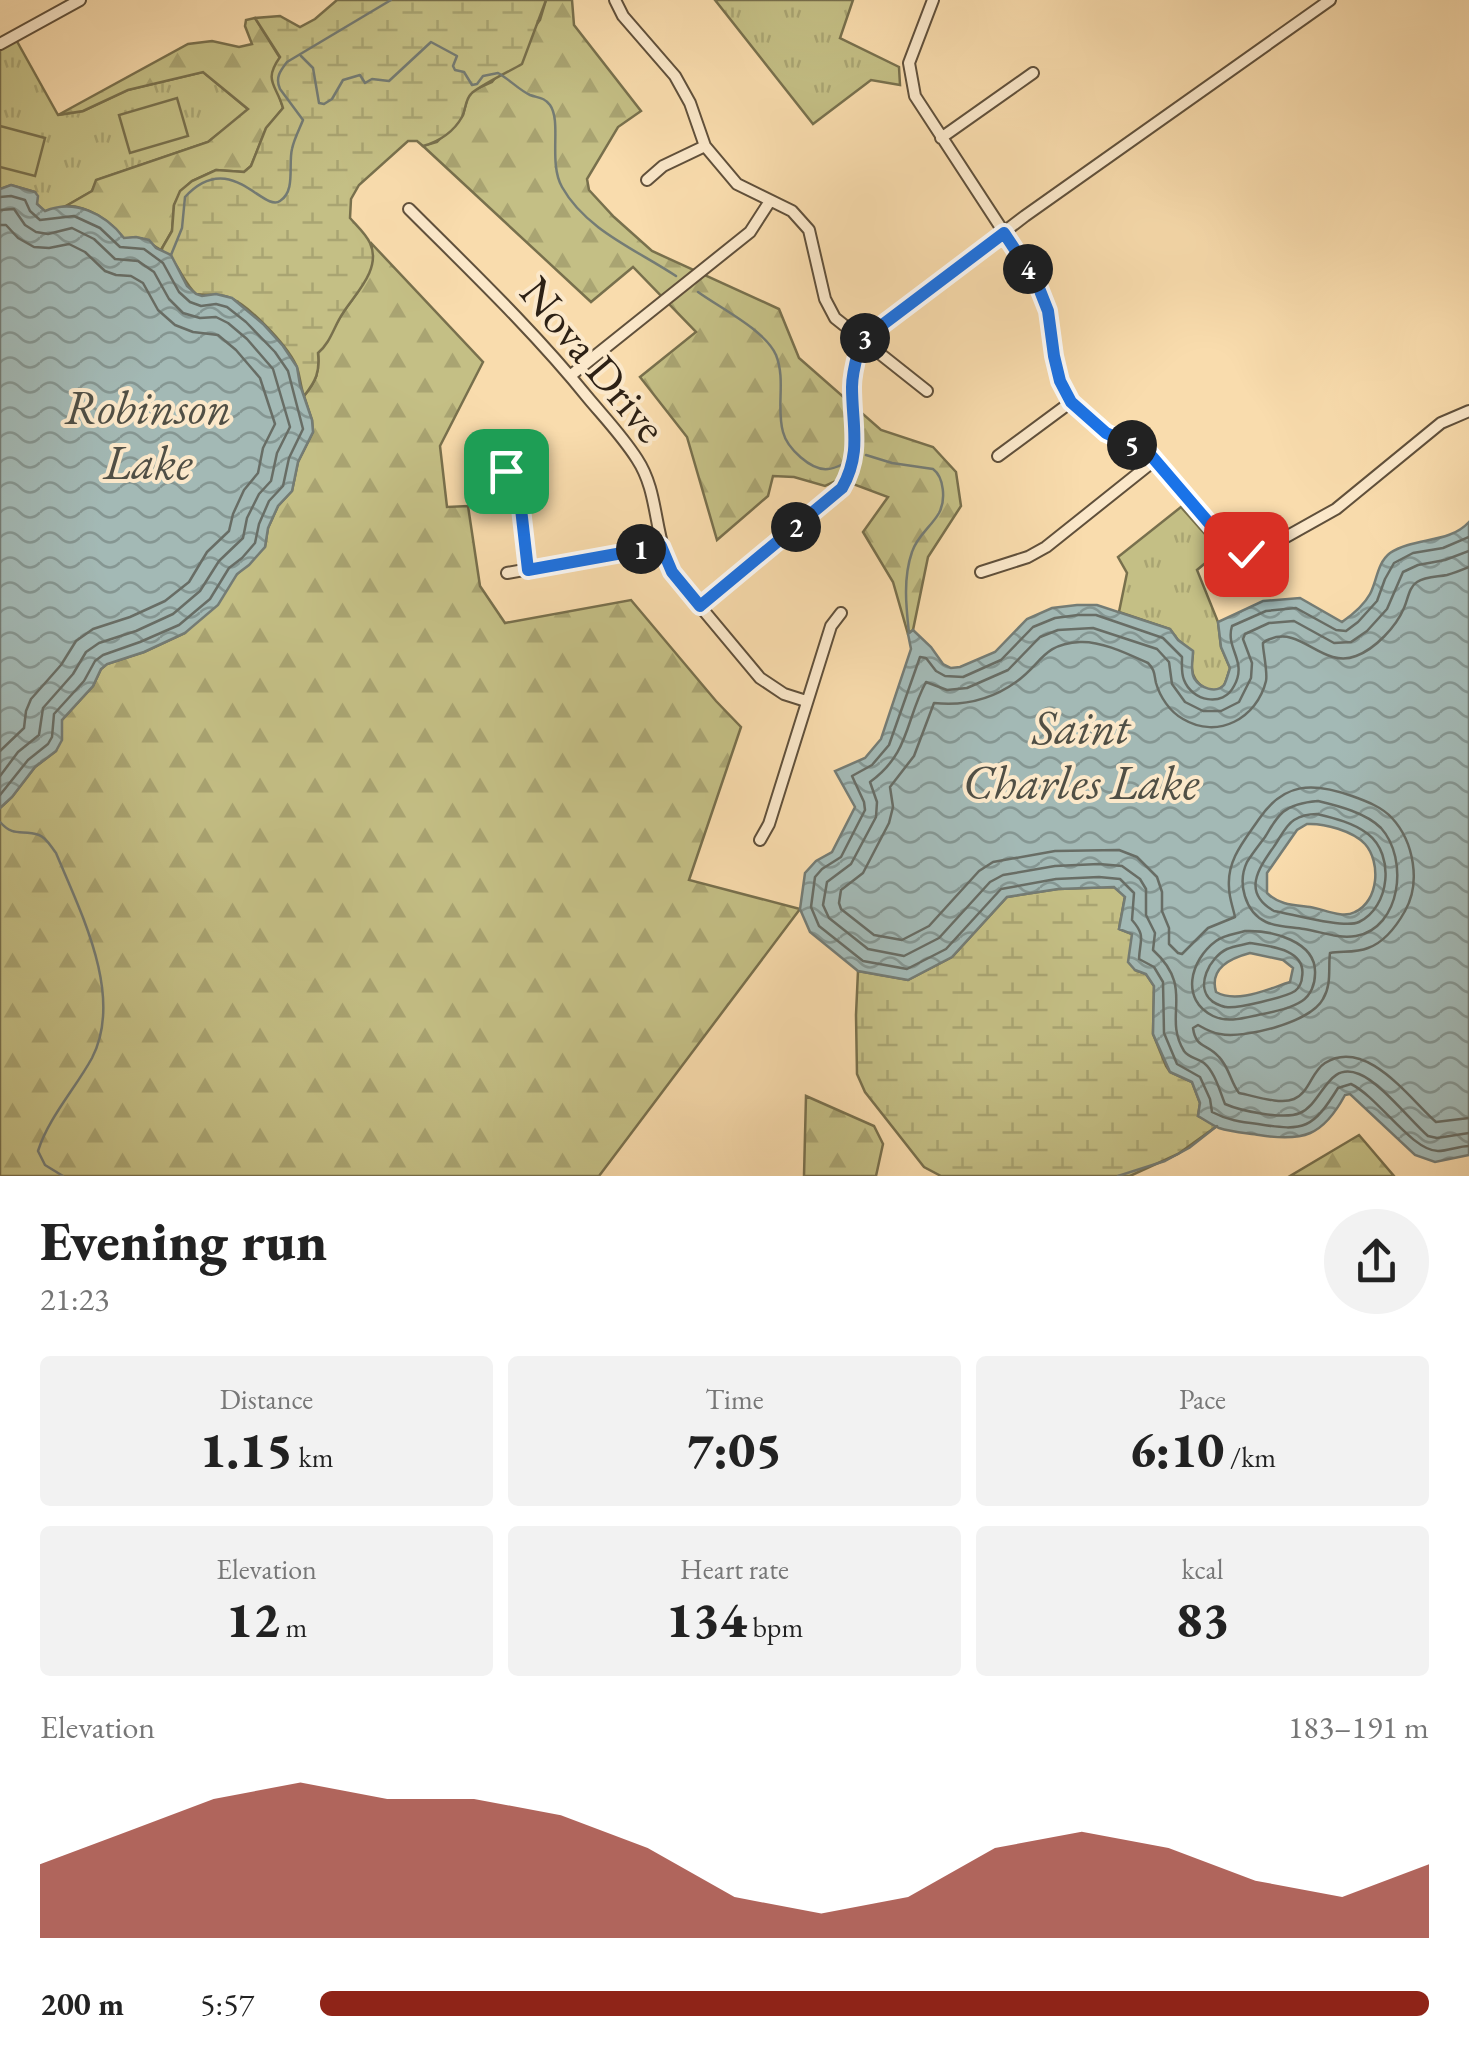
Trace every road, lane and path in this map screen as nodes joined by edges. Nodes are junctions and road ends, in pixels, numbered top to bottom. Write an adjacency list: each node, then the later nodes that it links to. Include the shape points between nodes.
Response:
1 (80, 0): 6 (street)
2 (615, 0): 9 (street, via 680,83)
3 (934, 0): 8 (street, via 909,63 916,96)
4 (1330, 0): 5 (street)
5 (1313, 5): 13 (street)
6 (0, 44)
7 (1033, 73): 8 (street)
8 (941, 138): 13 (street)
9 (705, 146): 10 (street); 11 (street, via 736,184)
10 (647, 180)
11 (770, 201): 14 (street, via 792,210 809,230 824,299); 15 (street, via 750,232)
12 (409, 209): 15 (street, Nova Drive)
13 (1004, 233): 14 (street); 17 (street, via 1037,283)
14 (861, 341): 16 (street); 26 (street, via 853,369 856,445 850,475)
15 (570, 376): 22 (street, Nova Drive, via 642,468)
16 (927, 391)
17 (1071, 402): 19 (street); 21 (street, via 1106,433)
18 (1469, 411): 21 (street, via 1442,423 1321,518 1246,554 1227,544)
19 (998, 456)
20 (492, 460): 23 (street, via 506,471 520,500)
21 (1155, 460): 24 (street, via 1046,547)
22 (661, 546): 23 (street); 26 (street, Nova Drive)
23 (528, 570): 25 (street)
24 (981, 572)
25 (507, 574)
26 (700, 606): 28 (street, Nova Drive, via 760,678)
27 (841, 613): 28 (street)
28 (806, 702): 29 (street)
29 (760, 840)

